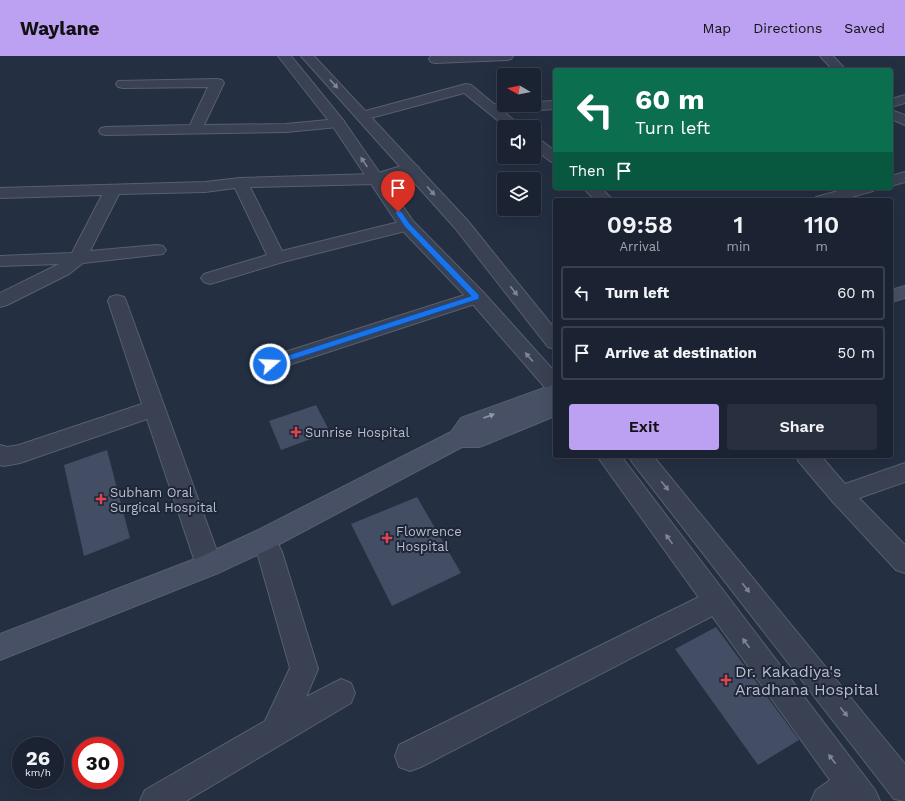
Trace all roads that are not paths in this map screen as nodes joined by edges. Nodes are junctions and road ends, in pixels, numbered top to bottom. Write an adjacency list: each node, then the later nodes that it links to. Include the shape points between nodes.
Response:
1 (284, 56): 17 (street)
2 (307, 56): 14 (street, one-way to 14)
3 (507, 56): 5 (street)
4 (826, 56): 6 (street)
5 (433, 57): 8 (street)
6 (838, 68)
7 (123, 84): 18 (street, via 217,83)
8 (466, 88): 12 (street); 14 (street)
9 (905, 99): 10 (street)
10 (893, 102)
11 (553, 105): 12 (street)
12 (492, 108): 15 (street)
13 (893, 115): 16 (street)
14 (363, 116): 22 (street)
15 (507, 120)
16 (905, 121)
17 (338, 123): 18 (street, via 286,128); 24 (street, one-way to 17)
18 (195, 130): 19 (street)
19 (106, 131)
20 (541, 147): 21 (street)
21 (553, 156)
22 (411, 168): 24 (street); 44 (street, one-way to 44, via 461,224)
23 (905, 177): 25 (street)
24 (376, 179): 26 (street); 33 (street)
25 (893, 180)
26 (240, 183): 27 (street, via 205,187); 36 (street)
27 (113, 190): 30 (street); 35 (street)
28 (593, 190): 31 (street)
29 (860, 190): 32 (street)
30 (0, 193)
31 (603, 198)
32 (830, 198)
33 (407, 225): 36 (street); 41 (street)
34 (157, 250): 35 (street)
35 (78, 258): 37 (street); 42 (street, via 63,270)
36 (277, 258): 38 (street)
37 (0, 261)
38 (210, 278)
39 (905, 292): 40 (main road)
40 (893, 295)
41 (477, 297): 45 (street); 46 (street, one-way to 41)
42 (0, 300)
43 (117, 301): 48 (street)
44 (553, 339)
45 (270, 364)
46 (553, 384)
47 (553, 393): 50 (main road, one-way to 47, via 469,424)
48 (154, 408): 51 (street, via 20,454 4,457); 59 (street)
49 (553, 408): 50 (main road, via 479,438)
50 (459, 438): 57 (main road)
51 (0, 454)
52 (609, 458): 60 (street, one-way to 52)
53 (642, 458): 65 (street, one-way to 65)
54 (809, 458): 56 (street)
55 (905, 472): 56 (street)
56 (841, 495): 58 (street)
57 (263, 540): 59 (main road); 63 (street, via 269,552 304,668)
58 (905, 562)
59 (209, 565): 61 (main road)
60 (715, 601): 64 (street); 66 (street, one-way to 60)
61 (0, 647)
62 (341, 693): 63 (street)
63 (275, 732): 67 (street)
64 (410, 756)
65 (905, 788)
66 (858, 792): 68 (street)
67 (156, 801)
68 (827, 801)

